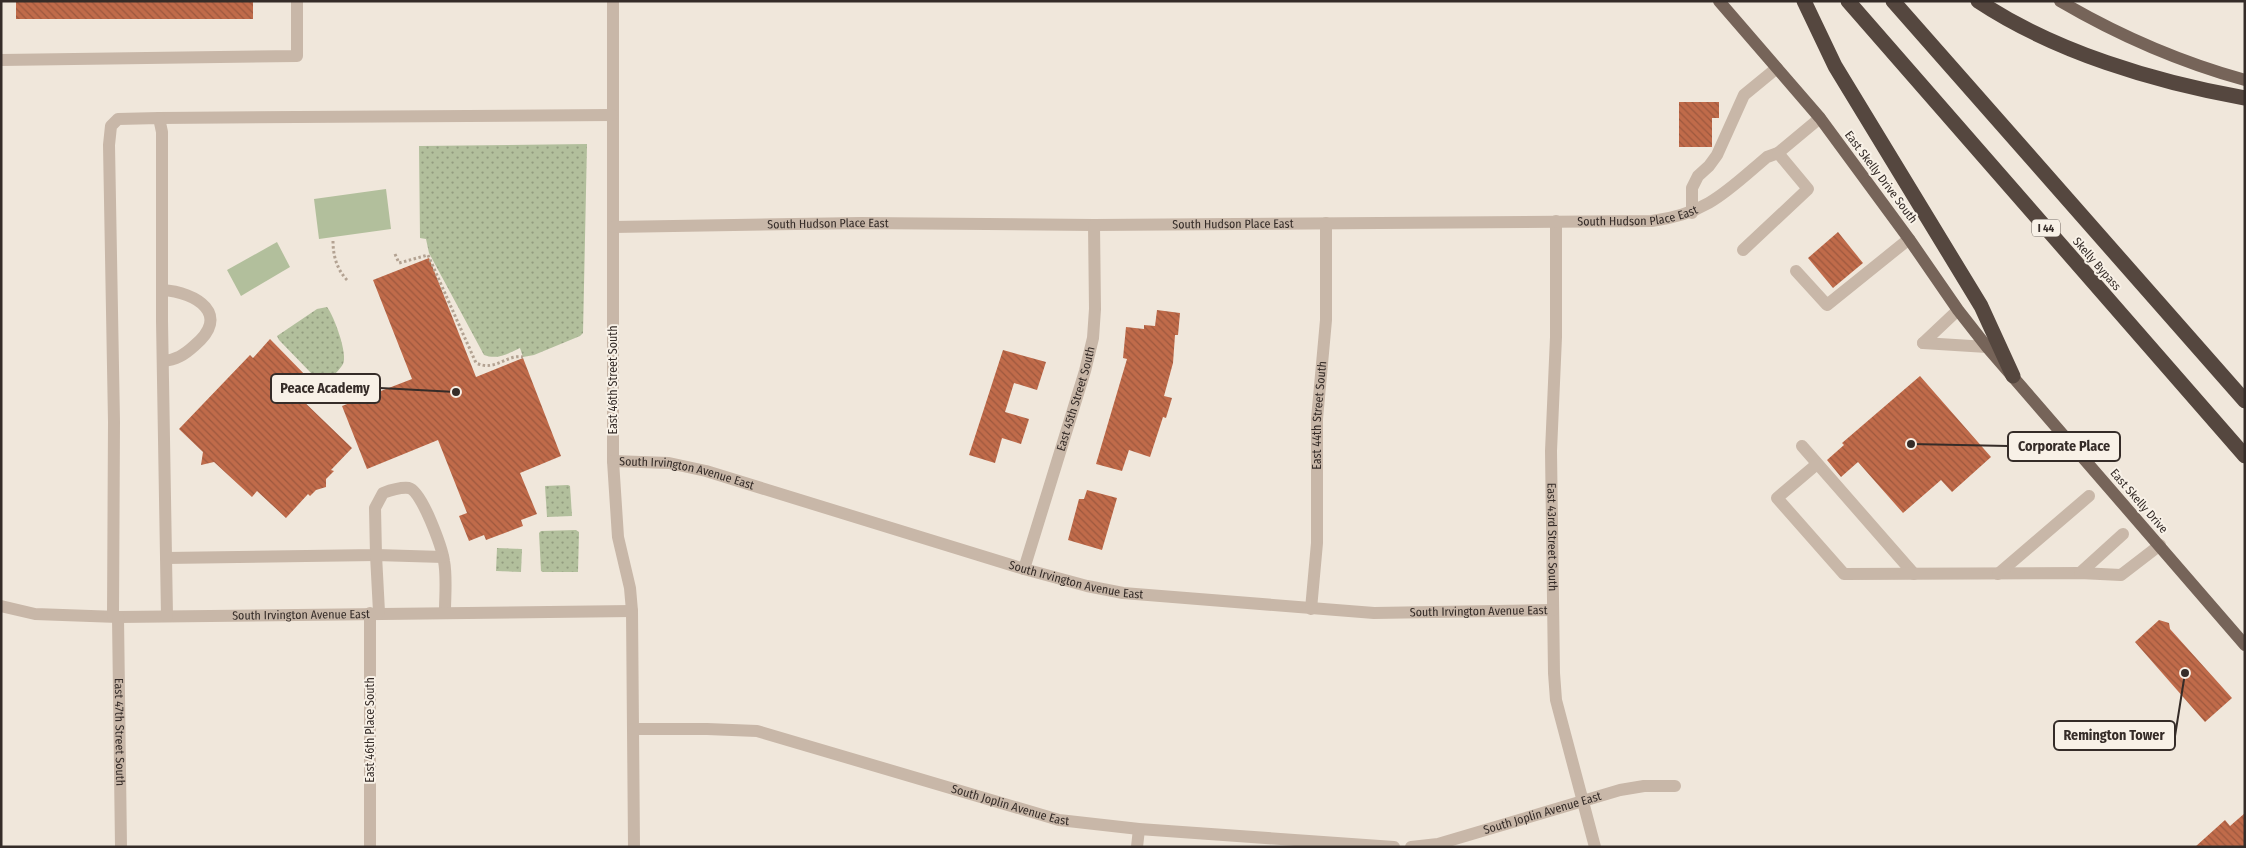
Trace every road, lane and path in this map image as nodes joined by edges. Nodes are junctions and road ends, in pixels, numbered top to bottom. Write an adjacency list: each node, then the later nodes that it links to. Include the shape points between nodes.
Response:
1 (297, 1): 9 (street, via 297,56)
2 (613, 1): 13 (street, East 46th Street South)
3 (1719, 1): 10 (main road, East Skelly Drive South)
4 (1804, 1): 33 (highway, via 1835,66 1981,306)
5 (1848, 1): 36 (highway, Skelly Bypass / I 44)
6 (1893, 1): 34 (highway, Skelly Bypass)
7 (1978, 1): 12 (highway, via 2049,39 2098,59 2169,82)
8 (2060, 1): 11 (main road, via 2119,34)
9 (1, 60)
10 (1777, 68): 15 (main road, East Skelly Drive South); 17 (street, via 1744,95 1717,155 1692,188)
11 (2245, 80)
12 (2245, 98)
13 (612, 115): 14 (street); 21 (street, East 46th Street South)
14 (158, 118): 28 (street, via 162,132); 55 (street, East 47th Street South, via 118,119 112,126 109,144)
15 (1820, 118): 16 (street, South Hudson Place East); 22 (main road, East Skelly Drive South)
16 (1778, 153): 17 (street, South Hudson Place East, via 1767,157 1727,191); 24 (street, via 1808,189)
17 (1692, 213): 18 (street, South Hudson Place East, via 1652,221)
18 (1556, 221): 19 (street, South Hudson Place East); 51 (street, East 43rd Street South, via 1556,337 1551,451)
19 (1326, 223): 20 (street, South Hudson Place East); 50 (street, East 44th Street South, via 1326,320 1317,419 1317,543)
20 (1094, 225): 21 (street, South Hudson Place East, via 861,223); 45 (street, East 45th Street South, via 1093,338)
21 (613, 227): 37 (street, East 46th Street South)
22 (1909, 238): 26 (street, via 1827,305); 29 (main road, East Skelly Drive South)
23 (333, 241): 27 (path, via 335,259)
24 (1743, 250)
25 (395, 254): 31 (path, via 399,264 428,255 476,363 494,365)
26 (1796, 271)
27 (348, 281)
28 (162, 290): 32 (street); 32 (street, via 193,297 205,306 212,319 203,339 174,360)
29 (1958, 310): 30 (main road, East Skelly Drive South); 30 (street, via 1923,343)
30 (1987, 347): 33 (main road, East Skelly Drive South)
31 (523, 357)
32 (163, 360): 44 (street)
33 (2013, 376): 41 (main road, East Skelly Drive)
34 (2245, 401)
35 (1802, 446): 38 (street)
36 (2245, 456)
37 (613, 462): 45 (street, South Irvington Avenue East, via 669,463 706,471); 52 (street, East 46th Street South, via 618,537)
38 (1817, 464): 47 (street); 47 (street, via 1778,498 1844,574)
39 (2089, 496): 48 (street)
40 (2123, 534): 46 (street)
41 (2160, 546): 46 (street, via 2121,575); 57 (main road, East Skelly Drive)
42 (376, 556): 43 (street); 43 (street, East 46th Place South, via 375,508 383,493 411,488 417,493 430,519); 44 (street); 54 (street, East 46th Place South)
43 (443, 557): 53 (street)
44 (166, 558): 56 (street)
45 (1024, 569): 50 (street, South Irvington Avenue East, via 1123,593)
46 (2080, 573): 48 (street)
47 (1914, 574): 48 (street)
48 (1998, 574)
49 (1, 606): 55 (street, South Irvington Avenue East, via 35,614)
50 (1312, 609): 51 (street, South Irvington Avenue East, via 1374,613)
51 (1553, 610): 60 (street, East 43rd Street South, via 1556,700)
52 (632, 611): 53 (street, South Irvington Avenue East); 58 (street, East 46th Street South)
53 (445, 612): 54 (street, South Irvington Avenue East)
54 (375, 613): 56 (street, South Irvington Avenue East); 64 (street, East 46th Place South)
55 (115, 616): 56 (street, South Irvington Avenue East); 63 (street, East 47th Street South)
56 (167, 616)
57 (2245, 645)
58 (633, 729): 61 (street, South Joplin Avenue East, via 757,731 1059,820); 65 (street, East 46th Street South)
59 (1674, 786): 60 (street, South Joplin Avenue East, via 1644,786)
60 (1584, 801): 68 (street, South Joplin Avenue East, via 1438,844); 69 (street, East 43rd Street South)
61 (1139, 829): 62 (street, South Joplin Avenue East); 66 (street)
62 (1366, 846): 67 (street, South Joplin Avenue East)
63 (120, 847)
64 (370, 847)
65 (634, 847)
66 (1137, 847)
67 (1394, 847)
68 (1411, 847)
69 (1595, 847)

